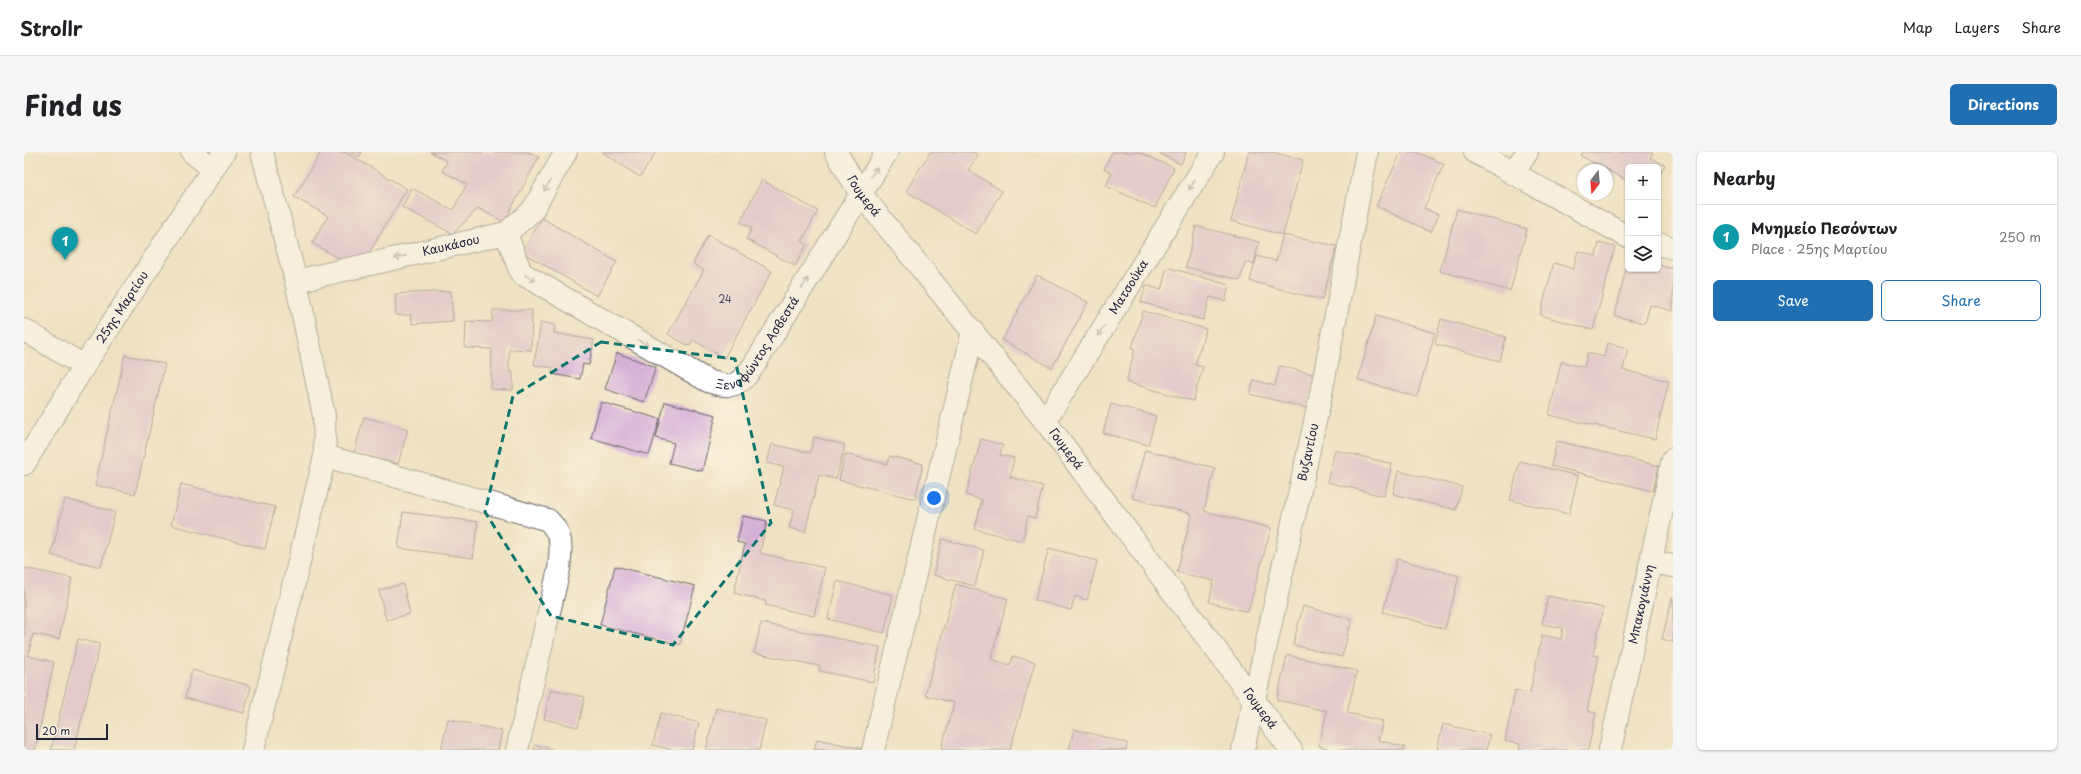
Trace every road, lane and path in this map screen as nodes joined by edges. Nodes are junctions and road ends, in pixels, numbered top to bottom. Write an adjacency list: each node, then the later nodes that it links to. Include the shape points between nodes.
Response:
1 (192, 152): 10 (street)
2 (262, 152): 17 (street)
3 (566, 152): 13 (street, Καυκάσου, one-way to 13, via 532,211)
4 (836, 152): 12 (street, Γουμερά)
5 (887, 152): 12 (street, Ξενοφώντος Ασβεστά, one-way to 5)
6 (1213, 152): 21 (street, Ματσούκα, one-way to 21)
7 (1367, 152): 27 (street, Βυζαντίου, via 1320,399)
8 (1476, 152): 11 (street)
9 (1527, 152): 11 (street)
10 (219, 160): 20 (street, 25ης Μαρτίου)
11 (1513, 174): 14 (street)
12 (860, 193): 13 (street, Ξενοφώντος Ασβεστά, one-way to 12, via 521,272 708,381 730,386 737,384 754,365); 19 (street, Γουμερά)
13 (506, 233): 17 (street, Καυκάσου, one-way to 17)
14 (1626, 236)
15 (1661, 245): 16 (street)
16 (1673, 248)
17 (296, 281): 22 (street, via 324,416)
18 (24, 330): 20 (street)
19 (973, 332): 21 (street, Γουμερά); 30 (street)
20 (84, 366): 24 (street, 25ης Μαρτίου)
21 (1045, 421): 27 (street, Γουμερά)
22 (325, 456): 28 (street); 29 (street, via 548,520 560,534 558,569)
23 (1673, 459): 25 (street, Μπακογιάννη)
24 (24, 464)
25 (1652, 562): 26 (street); 33 (street, Μπακογιάννη)
26 (1673, 566)
27 (1255, 701): 31 (street, Βυζαντίου); 32 (street, Γουμερά)
28 (252, 750)
29 (517, 750)
30 (873, 750)
31 (1243, 750)
32 (1291, 750)
33 (1610, 750)

